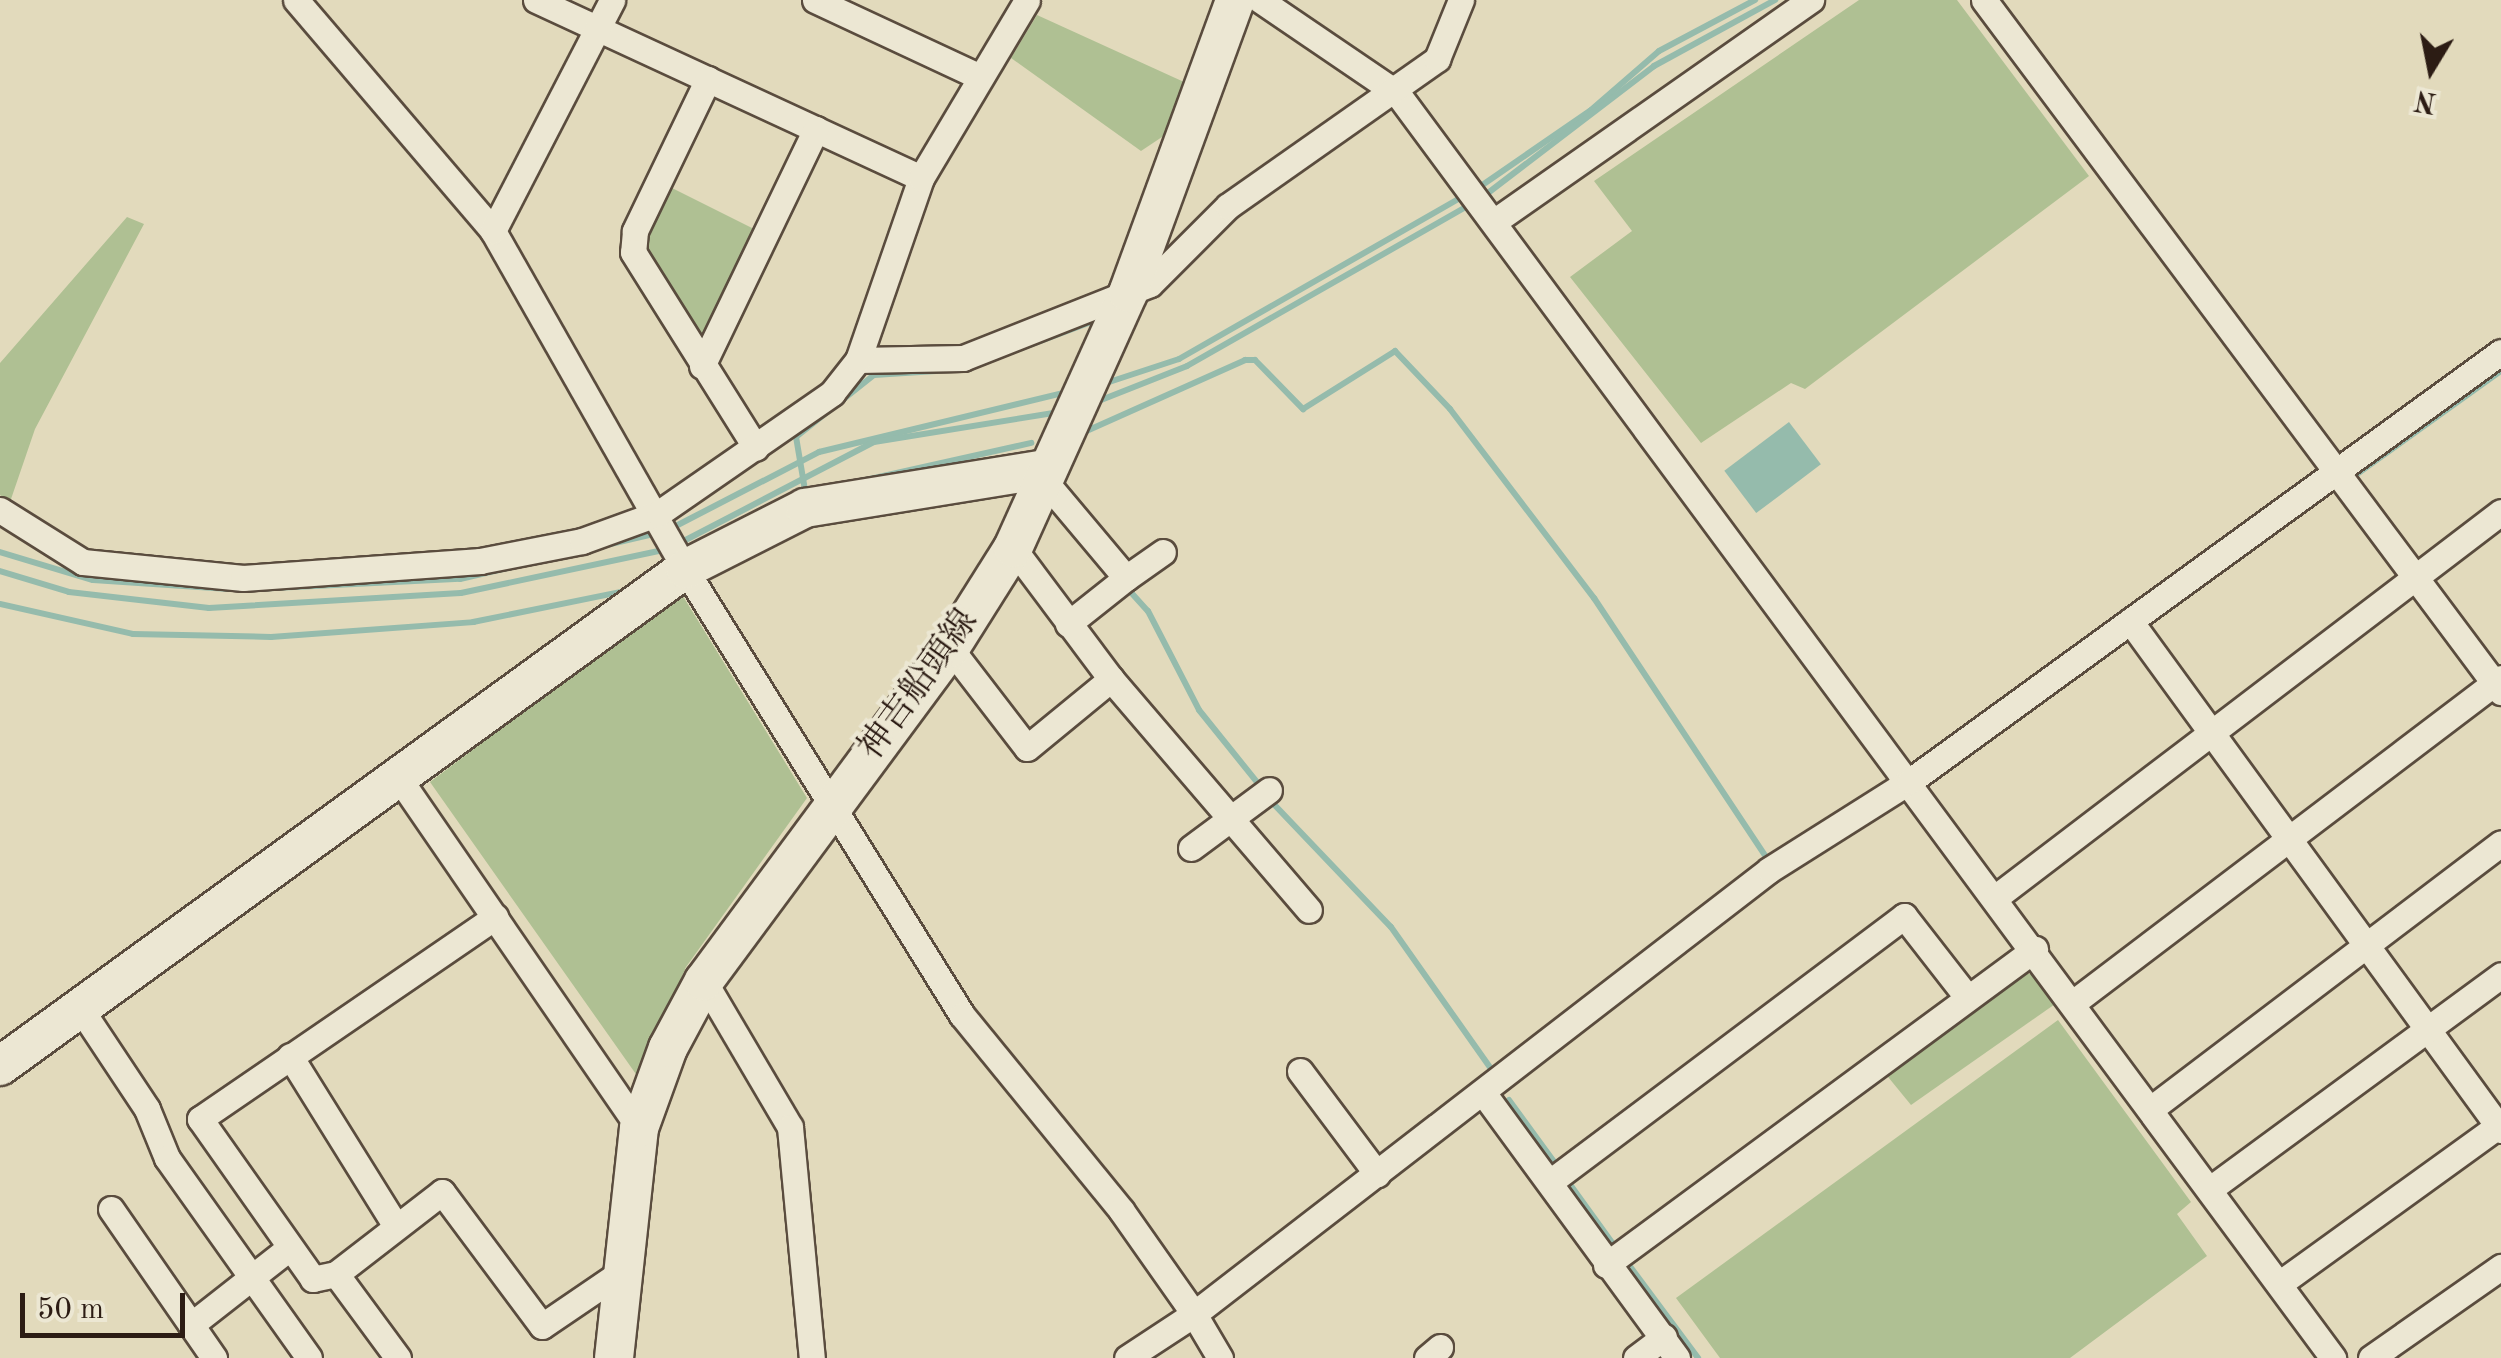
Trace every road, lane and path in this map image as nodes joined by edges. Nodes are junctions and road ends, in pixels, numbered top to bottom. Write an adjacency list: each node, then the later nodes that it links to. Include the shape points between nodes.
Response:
1 (296, 0): 17 (street)
2 (536, 0): 10 (street)
3 (612, 0): 10 (street)
4 (815, 0): 11 (street)
5 (1027, 0): 11 (street)
6 (1256, 0): 13 (street); 18 (main road, 神吉船頭線)
7 (1461, 0): 13 (street, via 1437,59)
8 (1812, 0): 16 (street)
9 (1984, 0): 23 (street)
10 (599, 30): 12 (street); 17 (street)
11 (980, 77): 15 (street)
12 (708, 79): 14 (street); 21 (street, via 633,252)
13 (1397, 93): 16 (street); 18 (street, via 1228,206 1178,264)
14 (816, 129): 15 (street); 21 (street)
15 (921, 178): 20 (street)
16 (1495, 221): 40 (street)
17 (493, 230): 27 (street)
18 (1128, 293): 20 (street, via 963,358); 24 (main road, 神吉船頭線)
19 (2501, 352): 23 (street)
20 (858, 360): 22 (street, via 832,393)
21 (702, 366): 22 (street)
22 (756, 448): 27 (street)
23 (2336, 471): 31 (street); 33 (street)
24 (1045, 474): 28 (main road, 神吉船頭線); 30 (main road, via 806,508); 32 (street)
25 (0, 510): 27 (street, via 82,562 242,578 480,561 582,541)
26 (2501, 512): 31 (street)
27 (659, 513): 30 (street)
28 (1013, 548): 34 (street); 35 (main road, 神吉船頭線)
29 (1163, 552): 32 (street)
30 (685, 569): 39 (main road); 42 (street)
31 (2417, 576): 37 (street); 38 (street)
32 (1126, 578): 34 (street)
33 (2130, 621): 38 (street); 40 (street)
34 (1068, 624): 36 (street)
35 (950, 648): 36 (street, via 1026,748); 42 (main road, 神吉船頭線)
36 (1110, 679): 43 (street)
37 (2499, 684): 44 (street)
38 (2209, 734): 44 (street); 47 (street)
39 (398, 777): 49 (street); 56 (main road)
40 (1910, 780): 47 (street); 61 (street, via 1769,870)
41 (1269, 790): 43 (street)
42 (832, 804): 53 (main road, 神吉船頭線); 77 (street, via 962,1014 1121,1210)
43 (1230, 819): 46 (street); 48 (street)
44 (2288, 840): 50 (street); 55 (street)
45 (2501, 843): 50 (street)
46 (1192, 848)
47 (1996, 897): 51 (street)
48 (1309, 910)
49 (495, 917): 58 (street); 64 (street)
50 (2369, 947): 57 (street); 62 (street)
51 (2035, 950): 54 (street); 55 (street)
52 (2501, 976): 57 (street)
53 (704, 981): 64 (main road, 神吉船頭線); 84 (street, via 790,1126)
54 (1967, 997): 66 (street, via 1904,916); 71 (street)
55 (2074, 1002): 62 (street)
56 (80, 1008): 59 (main road); 75 (street, via 147,1110 167,1158)
57 (2428, 1030): 63 (street); 67 (street)
58 (290, 1056): 69 (street); 70 (street, via 200,1119)
59 (0, 1066)
60 (1300, 1071): 65 (street)
61 (1484, 1094): 65 (street); 66 (street)
62 (2152, 1108): 67 (street)
63 (2500, 1126): 76 (street)
64 (639, 1128): 73 (main road, 神吉船頭線)
65 (1377, 1174): 77 (street)
66 (1550, 1182): 71 (street)
67 (2210, 1189): 76 (street)
68 (112, 1209): 78 (street)
69 (395, 1225): 73 (street, via 442,1192 542,1326); 74 (street)
70 (288, 1249): 74 (street, via 313,1278); 75 (street)
71 (1606, 1264): 79 (street)
72 (2501, 1267): 89 (street)
73 (620, 1273): 83 (main road, 神吉船頭線)
74 (336, 1274): 82 (street)
75 (253, 1277): 78 (street); 81 (street)
76 (2280, 1284): 88 (street)
77 (1194, 1314): 85 (street); 86 (street)
78 (191, 1325): 80 (street)
79 (1671, 1348): 87 (street)
80 (214, 1358)
81 (308, 1358)
82 (398, 1358)
83 (614, 1358)
84 (812, 1358)
85 (1127, 1358)
86 (1220, 1358)
87 (1636, 1358)
88 (2333, 1358)
89 (2371, 1358)

